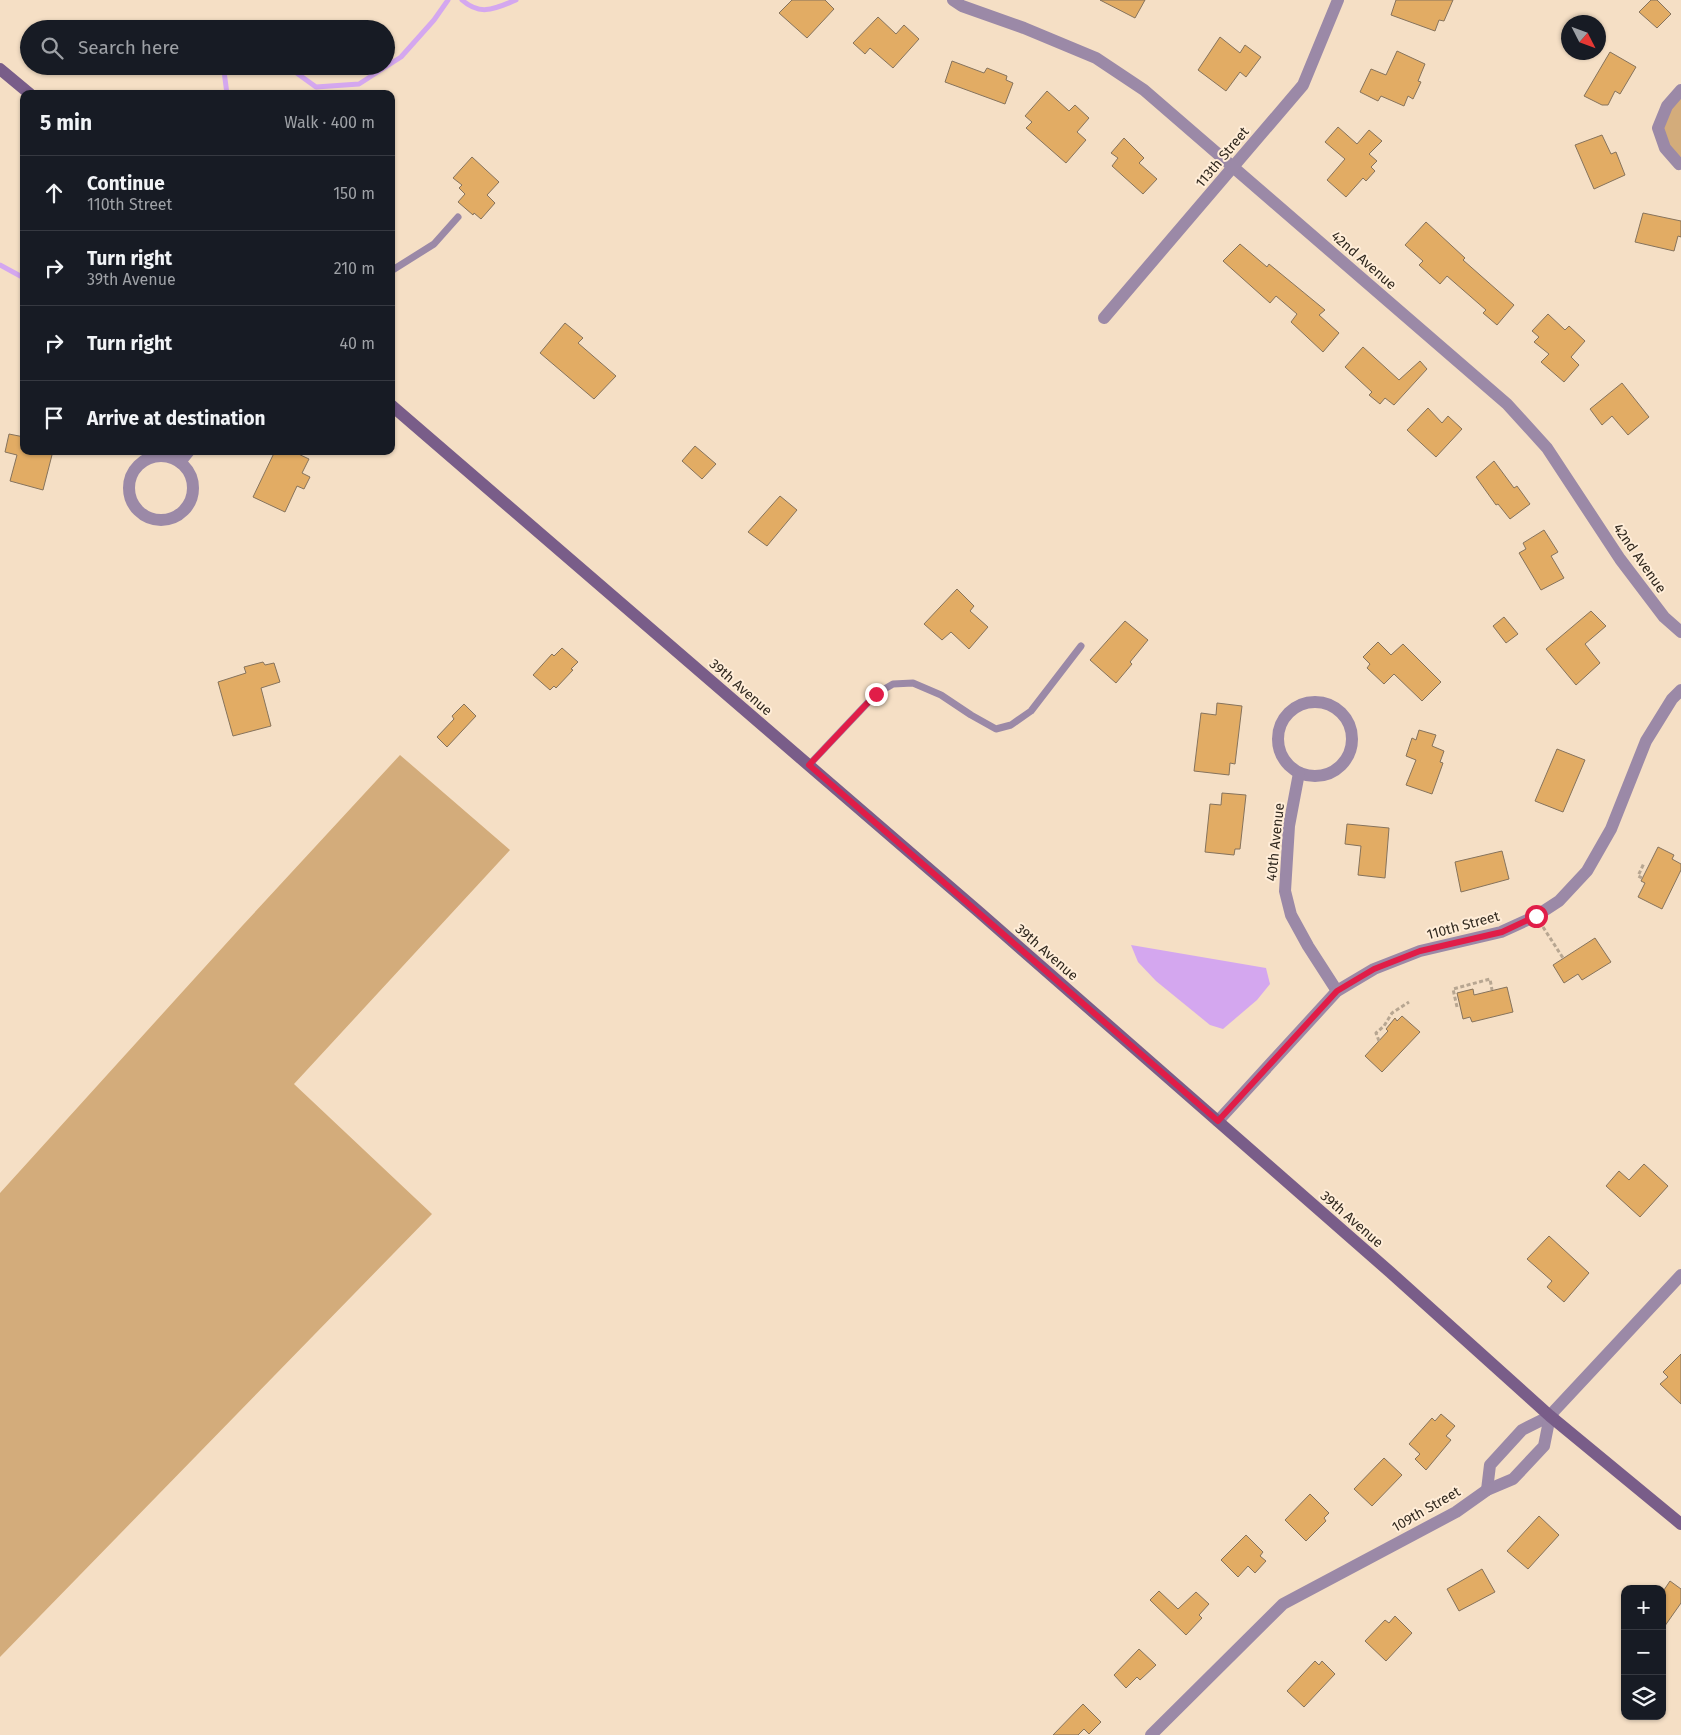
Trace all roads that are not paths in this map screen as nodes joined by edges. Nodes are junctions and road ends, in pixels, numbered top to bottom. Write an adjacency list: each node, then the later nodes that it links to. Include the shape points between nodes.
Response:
1 (953, 0): 7 (street, 42nd Avenue, via 1096,58 1144,90)
2 (1338, 0): 7 (street, 113th Street, via 1303,84)
3 (0, 69): 4 (main road)
4 (25, 90)
5 (1681, 90): 6 (street, via 1667,106 1658,128 1665,148)
6 (1681, 163)
7 (1233, 166): 10 (street, 113th Street); 14 (street, 42nd Avenue, via 1507,404 1547,448 1620,559 1664,617)
8 (458, 217): 9 (lane, via 434,244)
9 (395, 268)
10 (1104, 318)
11 (395, 408): 17 (main road, 39th Avenue)
12 (186, 455): 13 (street)
13 (180, 462): 13 (street, via 161,456 142,462 134,469 129,494 134,508 142,515 163,521 183,512 193,492 188,470)
14 (1681, 632)
15 (1081, 646): 17 (lane, via 1031,711 1011,725 996,728 941,694 913,683 893,684 876,694)
16 (1681, 690): 19 (street, 110th Street, via 1646,741 1611,829 1587,871 1559,902 1502,932 1420,951 1382,966)
17 (809, 765): 20 (main road, 39th Avenue)
18 (1299, 773): 18 (street, via 1324,776 1344,762 1352,739 1344,716 1335,708 1323,703 1300,706 1282,722 1278,745 1282,757); 19 (street, 40th Avenue, via 1289,826 1285,890 1291,915)
19 (1337, 991): 20 (street, 110th Street)
20 (1218, 1121): 22 (main road, 39th Avenue)
21 (1681, 1275): 22 (street)
22 (1550, 1416): 23 (street, via 1522,1430 1490,1465); 23 (street, 109th Street, via 1544,1446 1513,1479); 24 (main road, 39th Avenue)
23 (1487, 1490): 25 (street, 109th Street, via 1456,1512 1284,1604)
24 (1681, 1524)
25 (1151, 1735)

